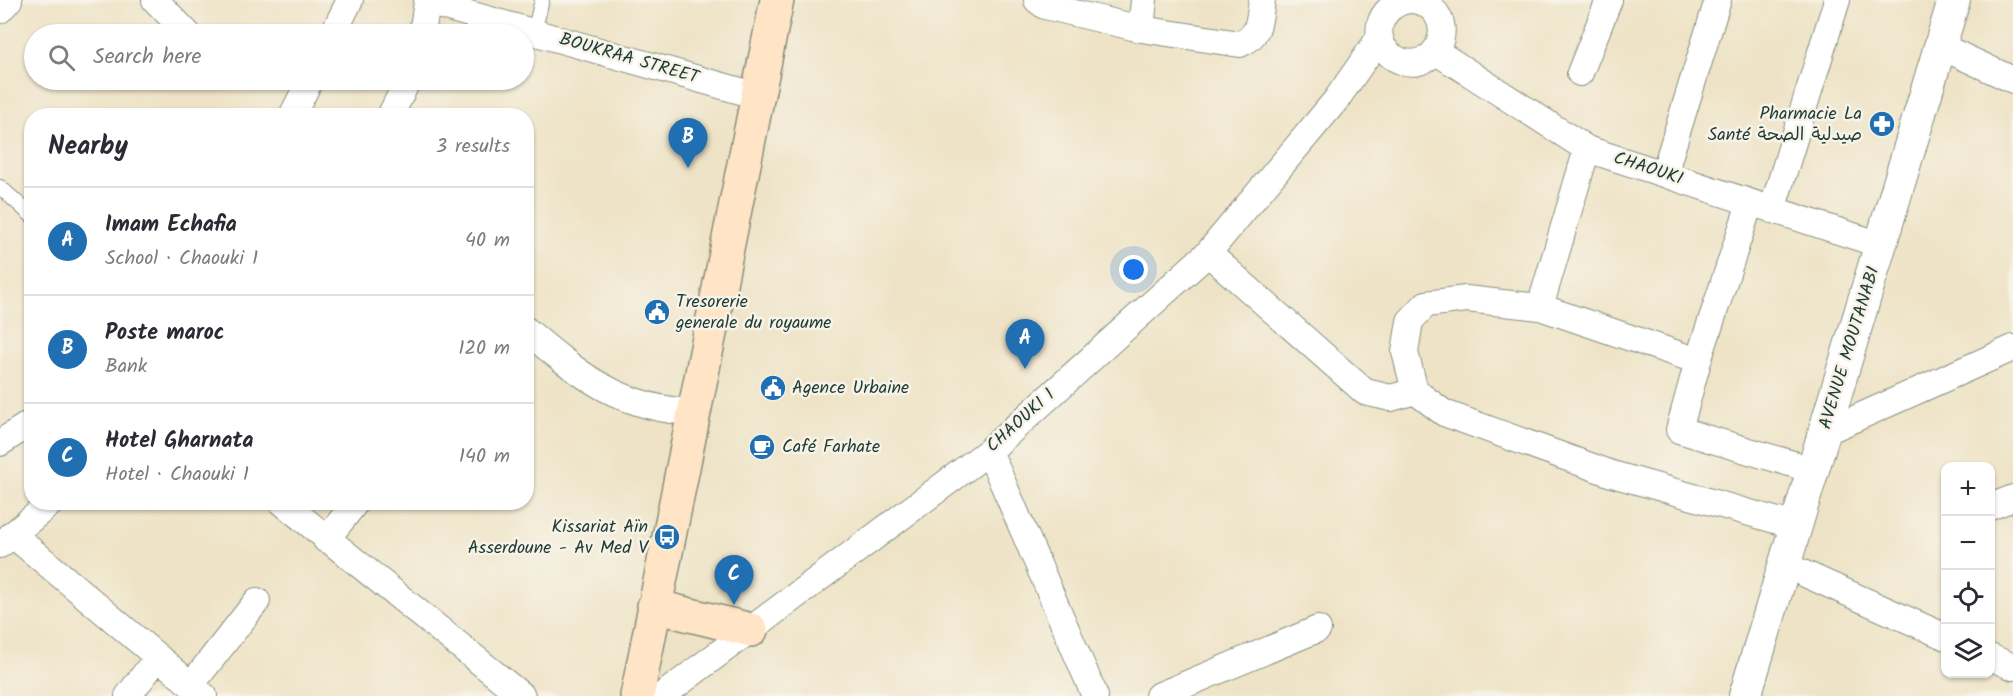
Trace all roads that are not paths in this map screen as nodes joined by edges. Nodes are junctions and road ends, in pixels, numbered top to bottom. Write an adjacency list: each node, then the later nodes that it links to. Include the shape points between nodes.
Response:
1 (9, 0): 16 (street)
2 (155, 0): 17 (street)
3 (350, 0): 18 (street)
4 (542, 0): 22 (lane)
5 (777, 0): 31 (main road)
6 (1036, 0): 21 (street, via 1045,6)
7 (1144, 0): 21 (street)
8 (1262, 0): 21 (street, via 1257,30 1251,40 1240,44)
9 (1609, 0): 27 (street)
10 (1718, 0): 36 (street)
11 (1837, 0): 38 (street)
12 (1954, 0): 24 (street, AVENUE MOUTANABI)
13 (428, 1): 19 (street, BOUKRAA STREET); 20 (street, BOUKRAA STREET)
14 (1406, 1): 15 (street); 23 (street, via 1383,17)
15 (1440, 6): 25 (street, via 1442,36)
16 (0, 10)
17 (178, 24)
18 (338, 24)
19 (424, 24)
20 (507, 24)
21 (1141, 28)
22 (534, 32): 31 (street, BOUKRAA STREET)
23 (1380, 37): 26 (street, via 1388,54); 32 (street, CHAOUKI 1)
24 (1940, 46): 28 (street); 40 (street, AVENUE MOUTANABI)
25 (1435, 51): 26 (street, via 1417,62); 35 (street, CHAOUKI)
26 (1396, 59): 32 (street, CHAOUKI 1)
27 (1580, 73)
28 (2013, 80)
29 (305, 90): 33 (street)
30 (403, 90): 34 (street)
31 (758, 96): 47 (main road)
32 (1336, 100): 41 (street, CHAOUKI 1)
33 (296, 108)
34 (394, 108)
35 (1587, 149): 36 (street, CHAOUKI); 42 (street)
36 (1664, 174): 38 (street, CHAOUKI)
37 (0, 187): 39 (lane)
38 (1761, 207): 40 (street, CHAOUKI); 45 (street)
39 (24, 209)
40 (1881, 244): 49 (street, AVENUE MOUTANABI)
41 (1208, 253): 46 (street, via 1365,392 1391,398); 51 (street, CHAOUKI 1)
42 (1540, 307): 45 (street); 46 (street, via 1466,299 1426,304 1410,321 1405,352)
43 (534, 337): 47 (street, via 566,365 605,389 648,406)
44 (2013, 348): 49 (street)
45 (1698, 361): 52 (street, via 1680,430)
46 (1415, 391): 58 (street, via 1444,413 1612,474)
47 (695, 412): 63 (main road)
48 (24, 427): 50 (street)
49 (1825, 432): 52 (street, AVENUE MOUTANABI)
50 (0, 442)
51 (988, 451): 65 (street, CHAOUKI 1); 75 (street)
52 (1813, 470): 58 (street, AVENUE MOUTANABI)
53 (2013, 498): 54 (street)
54 (1995, 505)
55 (42, 510): 59 (street)
56 (291, 510): 60 (street)
57 (350, 510): 60 (street)
58 (1796, 526): 61 (street, AVENUE MOUTANABI)
59 (6, 540): 67 (street)
60 (326, 540): 72 (street)
61 (1785, 565): 66 (street); 77 (street, AVENUE MOUTANABI)
62 (257, 601): 70 (street)
63 (654, 606): 65 (main road); 73 (main road)
64 (1318, 629): 76 (street)
65 (751, 630): 74 (street, CHAOUKI 1)
66 (1941, 635)
67 (158, 657): 70 (street); 71 (street)
68 (1995, 659): 69 (street)
69 (2013, 667)
70 (197, 690)
71 (128, 696)
72 (522, 696)
73 (638, 696)
74 (662, 696)
75 (1095, 696)
76 (1158, 696)
77 (1746, 696)

